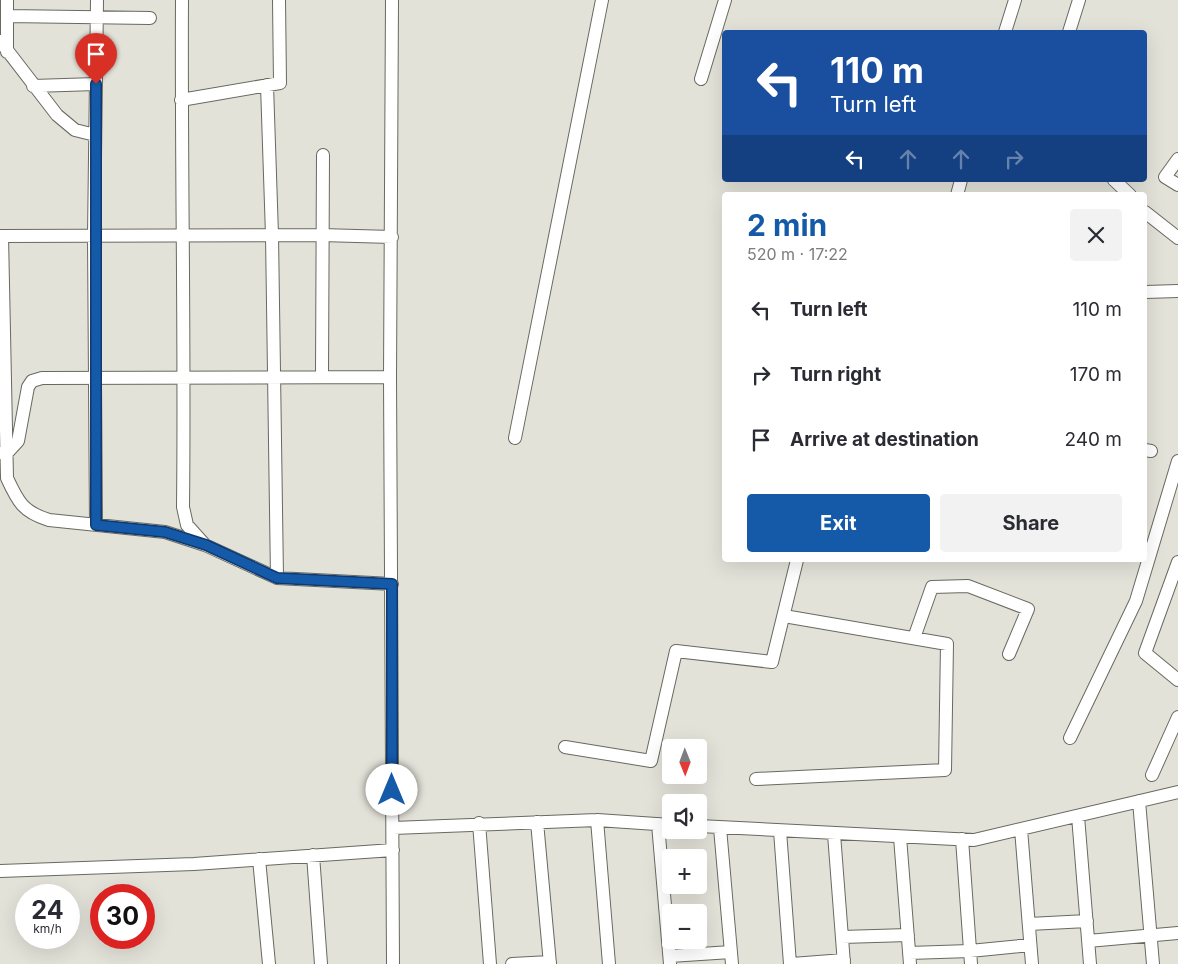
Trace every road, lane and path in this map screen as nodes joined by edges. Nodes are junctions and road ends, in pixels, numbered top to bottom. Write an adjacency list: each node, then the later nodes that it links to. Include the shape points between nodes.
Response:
1 (7, 0): 10 (street)
2 (97, 0): 11 (street)
3 (182, 0): 21 (street)
4 (279, 0): 19 (street, via 280,83)
5 (392, 0): 34 (street)
6 (602, 0): 43 (street)
7 (725, 0): 17 (street)
8 (1015, 0): 13 (street)
9 (1079, 0): 14 (street)
10 (7, 16): 11 (street); 16 (street)
11 (96, 18): 12 (street); 18 (street)
12 (150, 18)
13 (1006, 30)
14 (1069, 30)
15 (0, 41): 16 (street)
16 (7, 53): 20 (street)
17 (701, 79)
18 (96, 84): 20 (street); 22 (street)
19 (267, 85): 21 (street); 29 (street)
20 (33, 86): 22 (street, via 57,115 75,130)
21 (181, 100): 33 (street)
22 (95, 135): 32 (street)
23 (322, 155): 30 (street)
24 (1178, 159): 26 (street, via 1166,177)
25 (1116, 182): 27 (street)
26 (1178, 185)
27 (1127, 192)
28 (1147, 214): 35 (street)
29 (272, 235): 30 (street); 33 (street); 39 (street)
30 (321, 235): 34 (street); 38 (street)
31 (1, 236): 32 (street); 44 (street)
32 (94, 236): 33 (street); 41 (street)
33 (181, 236): 42 (street)
34 (392, 237): 40 (street)
35 (1178, 238)
36 (1178, 291): 37 (street)
37 (1147, 292)
38 (322, 375): 39 (street); 40 (street)
39 (274, 377): 42 (street); 53 (street)
40 (390, 377): 54 (street)
41 (96, 379): 42 (street); 44 (street, via 42,378 32,381 24,397 18,441); 46 (street)
42 (185, 379): 48 (street, via 182,507 187,524)
43 (515, 438)
44 (3, 453): 46 (street, via 7,478 17,500 32,514 49,520)
45 (1178, 461): 47 (street)
46 (96, 525): 48 (street, via 165,532)
47 (1150, 538): 49 (street)
48 (206, 545): 53 (street)
49 (1147, 552)
50 (797, 562): 55 (street)
51 (1145, 562): 60 (street, via 1136,601)
52 (1178, 562): 58 (street, via 1145,653)
53 (277, 578): 54 (street)
54 (392, 584): 73 (street)
55 (784, 616): 56 (street); 61 (street, via 772,662 676,651 651,761)
56 (914, 638): 57 (street, via 932,587 968,586 1028,609); 63 (street, via 947,644 945,770)
57 (1009, 654)
58 (1178, 680)
59 (1178, 717): 62 (street)
60 (1070, 738)
61 (565, 747)
62 (1152, 775)
63 (756, 779)
64 (1178, 792): 65 (street)
65 (1139, 801): 66 (street); 88 (street)
66 (1078, 816): 75 (street); 84 (street)
67 (597, 820): 68 (street); 70 (street); 103 (street)
68 (536, 822): 69 (street); 97 (street)
69 (479, 823): 73 (street); 101 (street)
70 (658, 824): 71 (street); 95 (street)
71 (662, 824)
72 (707, 827): 74 (street)
73 (393, 828): 80 (street)
74 (720, 828): 76 (street); 93 (street)
75 (1021, 829): 79 (street, via 974,840); 85 (street)
76 (780, 831): 77 (street); 104 (street)
77 (834, 834): 78 (street); 89 (street)
78 (900, 837): 79 (street); 87 (street)
79 (962, 839): 92 (street)
80 (393, 850): 81 (street); 100 (street)
81 (313, 855): 82 (street); 99 (street)
82 (259, 859): 83 (street); 98 (street)
83 (0, 871)
84 (1087, 921): 85 (street); 90 (street)
85 (1029, 924): 91 (street)
86 (1178, 933): 88 (street)
87 (908, 935): 89 (street); 94 (street)
88 (1150, 936): 90 (street); 108 (street)
89 (842, 937): 96 (street)
90 (1088, 941): 107 (street)
91 (1030, 945): 92 (street); 106 (street)
92 (970, 951): 94 (street); 105 (street)
93 (731, 958): 95 (street)
94 (909, 958)
95 (670, 960)
96 (844, 962): 104 (street)
97 (550, 963): 102 (street)
98 (269, 964)
99 (321, 964)
100 (393, 964)
101 (490, 964)
102 (512, 964)
103 (609, 964)
104 (791, 964)
105 (971, 964)
106 (1032, 964)
107 (1090, 964)
108 (1153, 964)

